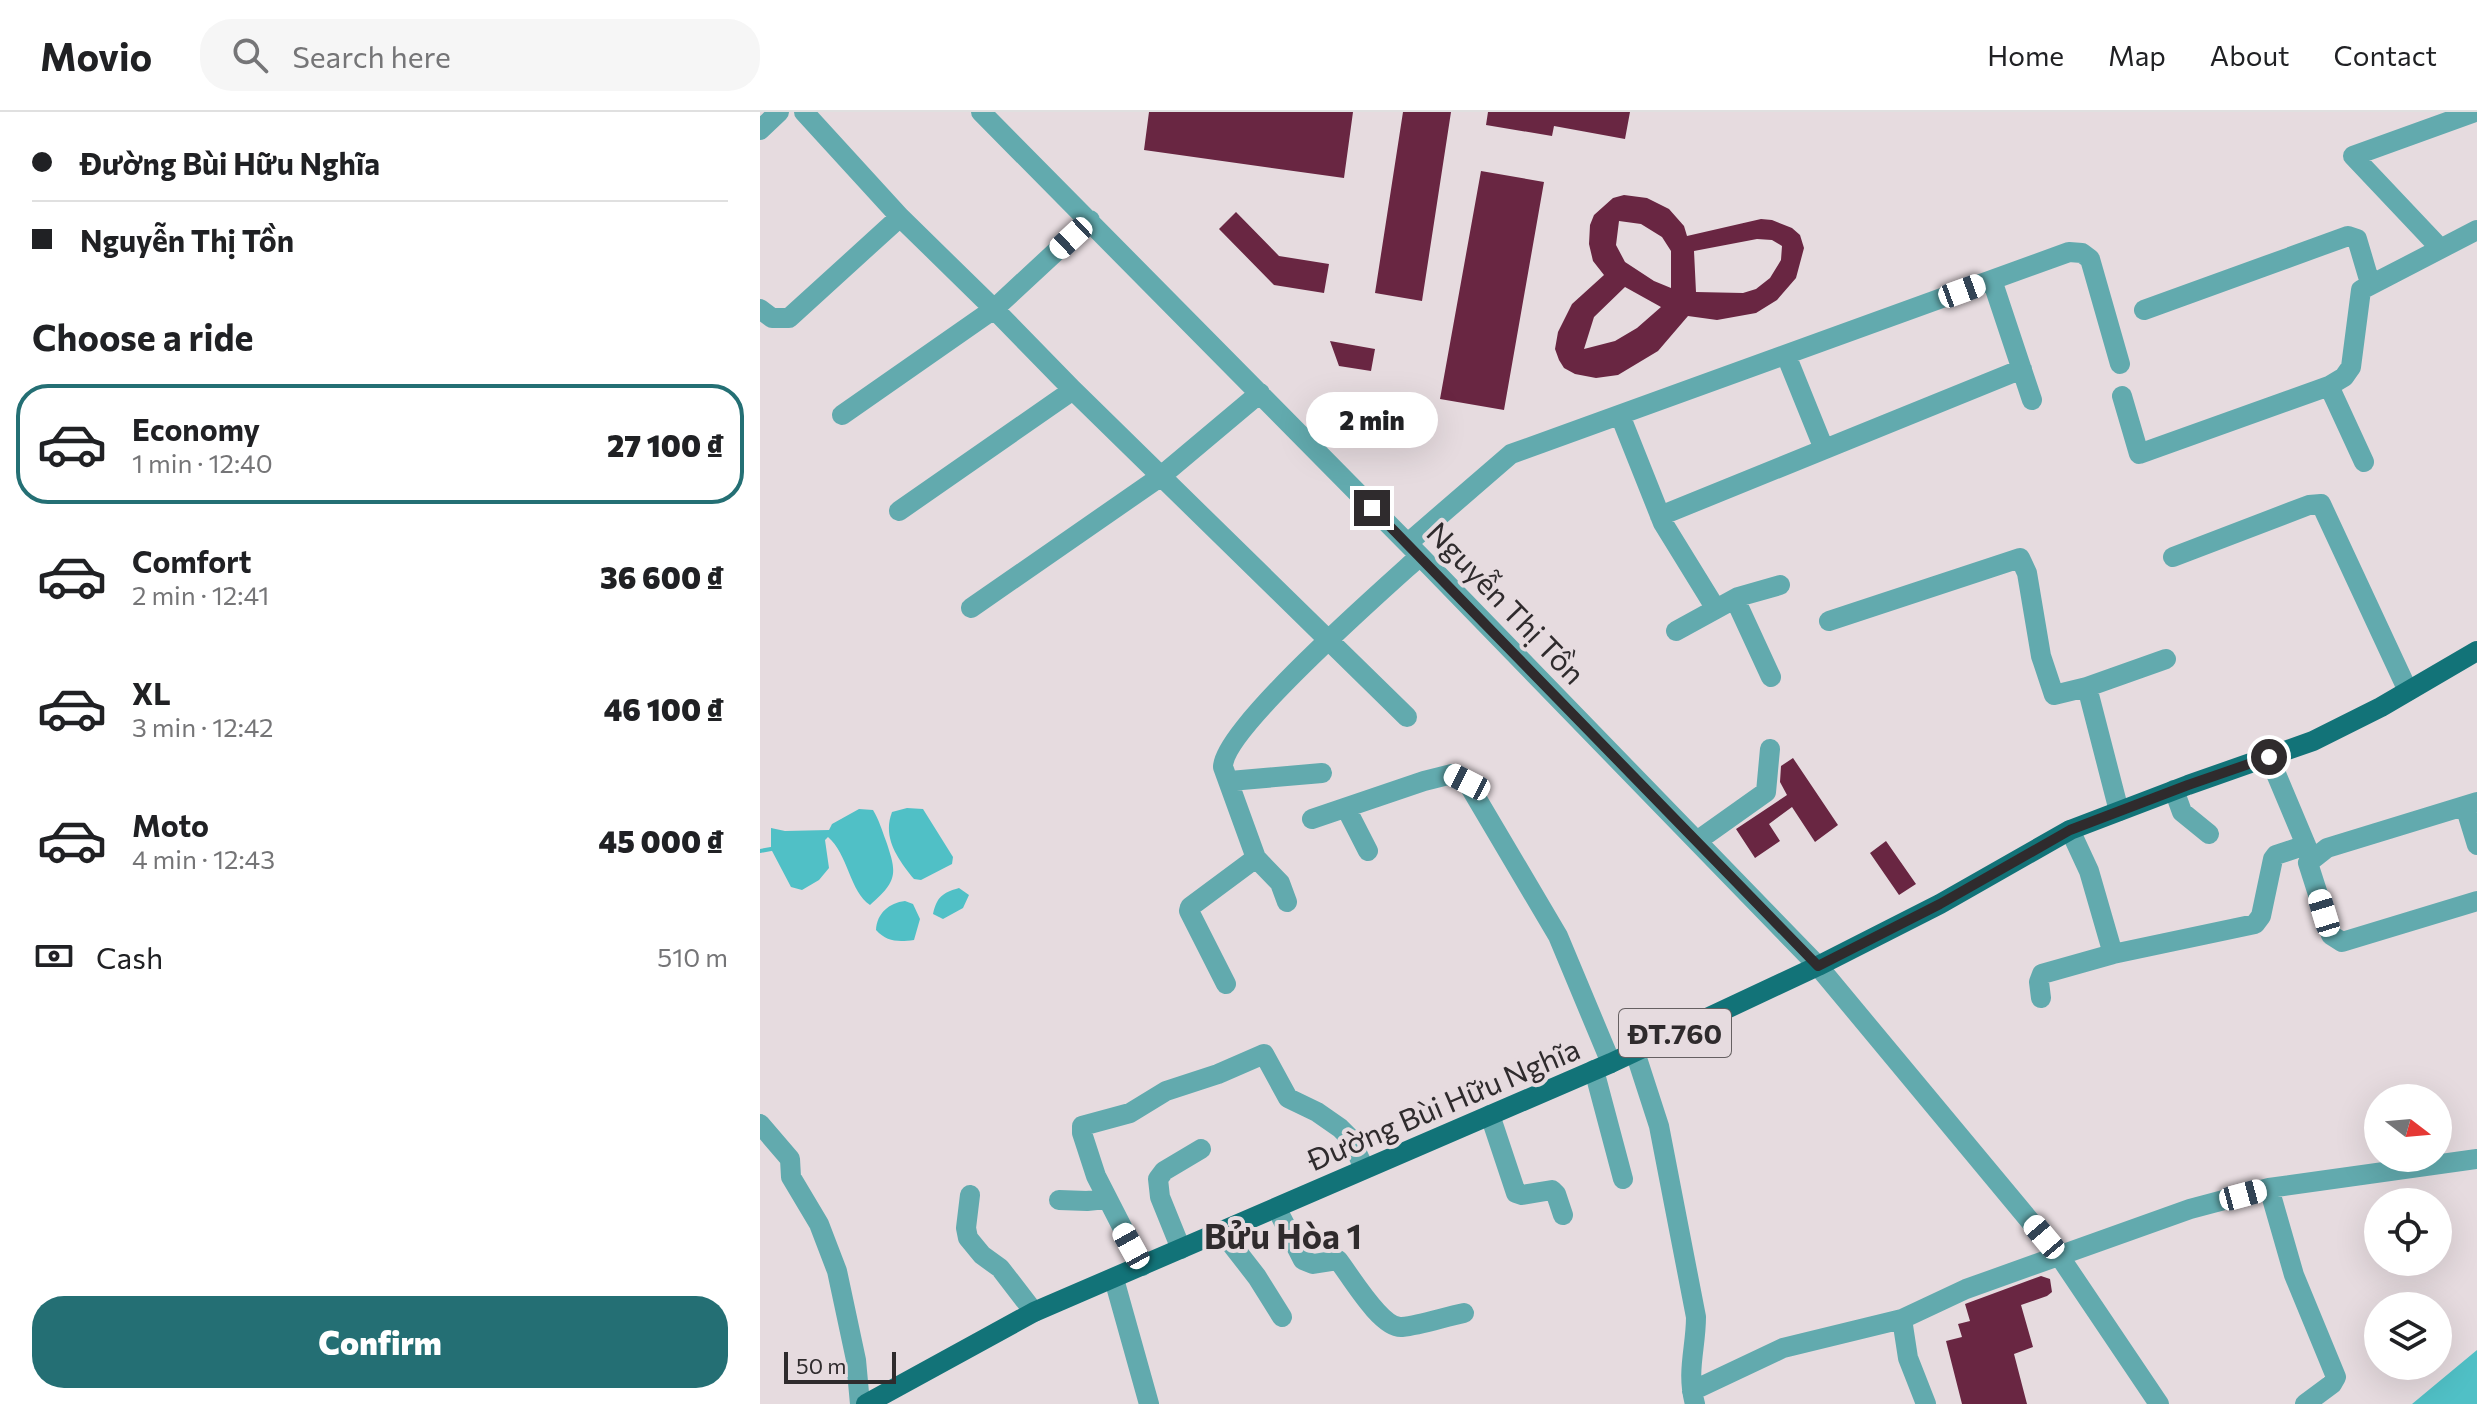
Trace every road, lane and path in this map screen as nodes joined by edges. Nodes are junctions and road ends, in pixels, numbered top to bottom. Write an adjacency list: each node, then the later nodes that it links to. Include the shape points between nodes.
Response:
1 (779, 112): 5 (street)
2 (804, 112): 6 (street)
3 (981, 112): 7 (street, Nguyễn Thị Tồn)
4 (2474, 117): 9 (street, via 2353,156)
5 (760, 130)
6 (900, 217): 12 (street, via 789,318 772,318); 13 (street)
7 (1090, 220): 13 (street); 20 (street, Nguyễn Thị Tồn)
8 (2477, 230): 9 (street)
9 (2440, 248): 11 (street)
10 (1992, 280): 15 (street); 16 (street, via 2069,252 2086,255); 17 (street)
11 (2370, 283): 14 (street, via 2357,239 2348,236); 18 (street, via 2358,298 2351,367)
12 (760, 309)
13 (994, 309): 19 (street); 23 (street)
14 (2144, 310)
15 (1786, 355): 24 (street); 25 (street)
16 (2120, 364)
17 (2022, 369): 22 (street); 25 (street)
18 (2329, 386): 21 (street, via 2139,454); 26 (street)
19 (1073, 390): 27 (street); 28 (street)
20 (1260, 393): 27 (street); 30 (street, Nguyễn Thị Tồn)
21 (2122, 396)
22 (2032, 400)
23 (842, 415)
24 (1620, 415): 29 (street); 30 (street, via 1511,454)
25 (1824, 449): 29 (street)
26 (2364, 462)
27 (1160, 477): 34 (street); 38 (street)
28 (899, 511)
29 (1660, 516): 35 (street)
30 (1414, 550): 38 (street); 56 (street, Nguyễn Thị Tồn)
31 (2173, 557): 43 (street, via 2321,504)
32 (1780, 585): 33 (street)
33 (1735, 599): 35 (street); 41 (street)
34 (971, 608)
35 (1716, 609): 37 (street)
36 (1829, 621): 42 (street, via 2020,558 2054,695)
37 (1676, 631)
38 (1327, 640): 44 (street); 48 (street, via 1226,755 1223,767)
39 (2477, 651): 43 (main road, Đường Bùi Hữu Nghĩa / ĐT.760)
40 (2166, 659): 42 (street)
41 (1771, 677)
42 (2087, 687): 52 (street)
43 (2408, 691): 46 (main road, Đường Bùi Hữu Nghĩa / ĐT.760, via 2313,741)
44 (1407, 717)
45 (1770, 749): 56 (street, via 1766,792)
46 (2269, 757): 49 (main road, Đường Bùi Hữu Nghĩa / ĐT.760); 59 (street)
47 (1322, 773): 48 (street)
48 (1230, 781): 60 (street)
49 (2174, 790): 52 (main road, Đường Bùi Hữu Nghĩa / ĐT.760); 55 (street, via 2182,812)
50 (2471, 804): 57 (street); 59 (street)
51 (1346, 808): 53 (street); 58 (street); 68 (street, via 1452,774 1467,782 1558,936)
52 (2119, 811): 54 (main road, Đường Bùi Hữu Nghĩa / ĐT.760)
53 (1312, 819)
54 (2070, 830): 63 (street, via 2089,871); 64 (main road, Đường Bùi Hữu Nghĩa / ĐT.760)
55 (2209, 834)
56 (1697, 841): 64 (street, Nguyễn Thị Tồn)
57 (2477, 845)
58 (1368, 851)
59 (2308, 852): 61 (street, via 2331,935 2342,942); 63 (street, via 2273,859 2255,924)
60 (1256, 858): 62 (street, via 1280,883); 65 (street, via 1189,909)
61 (2477, 901)
62 (1287, 902)
63 (2113, 954): 66 (street, via 2042,974)
64 (1818, 966): 67 (main road, Đường Bùi Hữu Nghĩa / ĐT.760); 83 (street, Nguyễn Thị Tồn)
65 (1226, 984)
66 (2041, 998)
67 (1635, 1052): 68 (main road, Đường Bùi Hữu Nghĩa / ĐT.760); 90 (street, via 1659,1126 1696,1317 1690,1354)
68 (1602, 1067): 69 (main road, Đường Bùi Hữu Nghĩa / ĐT.760); 74 (street)
69 (1490, 1115): 73 (main road, Đường Bùi Hữu Nghĩa / ĐT.760); 80 (street, via 1516,1193 1552,1190)
70 (760, 1124): 91 (street, via 790,1159 791,1177 819,1224 837,1271)
71 (1201, 1149): 82 (street, via 1158,1179)
72 (2477, 1159): 75 (street)
73 (1364, 1168): 77 (street, via 1347,1135 1288,1098 1261,1054 1166,1091 1130,1113 1082,1126); 79 (main road, Đường Bùi Hữu Nghĩa / ĐT.760)
74 (1623, 1179)
75 (2269, 1188): 83 (street, via 2190,1209); 95 (street, via 2294,1275 2336,1377)
76 (970, 1195): 86 (street, via 968,1238)
77 (1106, 1199): 78 (street); 84 (street)
78 (1059, 1200)
79 (1277, 1209): 81 (main road, Đường Bùi Hữu Nghĩa / ĐT.760); 87 (street, via 1303,1260 1338,1260 1357,1291 1389,1324 1402,1327)
80 (1563, 1215)
81 (1222, 1232): 82 (main road, Đường Bùi Hữu Nghĩa / ĐT.760); 88 (street)
82 (1181, 1249): 84 (main road, Đường Bùi Hữu Nghĩa / ĐT.760)
83 (2060, 1257): 89 (street, via 1946,1297); 94 (street, Nguyễn Thị Tồn)
84 (1142, 1266): 85 (main road, Đường Bùi Hữu Nghĩa / ĐT.760)
85 (1114, 1279): 86 (main road, Đường Bùi Hữu Nghĩa / ĐT.760); 92 (street)
86 (1034, 1312): 91 (main road, Đường Bùi Hữu Nghĩa / ĐT.760)
87 (1464, 1313)
88 (1282, 1317)
89 (1902, 1319): 90 (street, via 1783,1348); 93 (street, via 1908,1358)
90 (1693, 1398)
91 (863, 1404)
92 (1149, 1404)
93 (1926, 1404)
94 (2159, 1404)
95 (2305, 1404)

